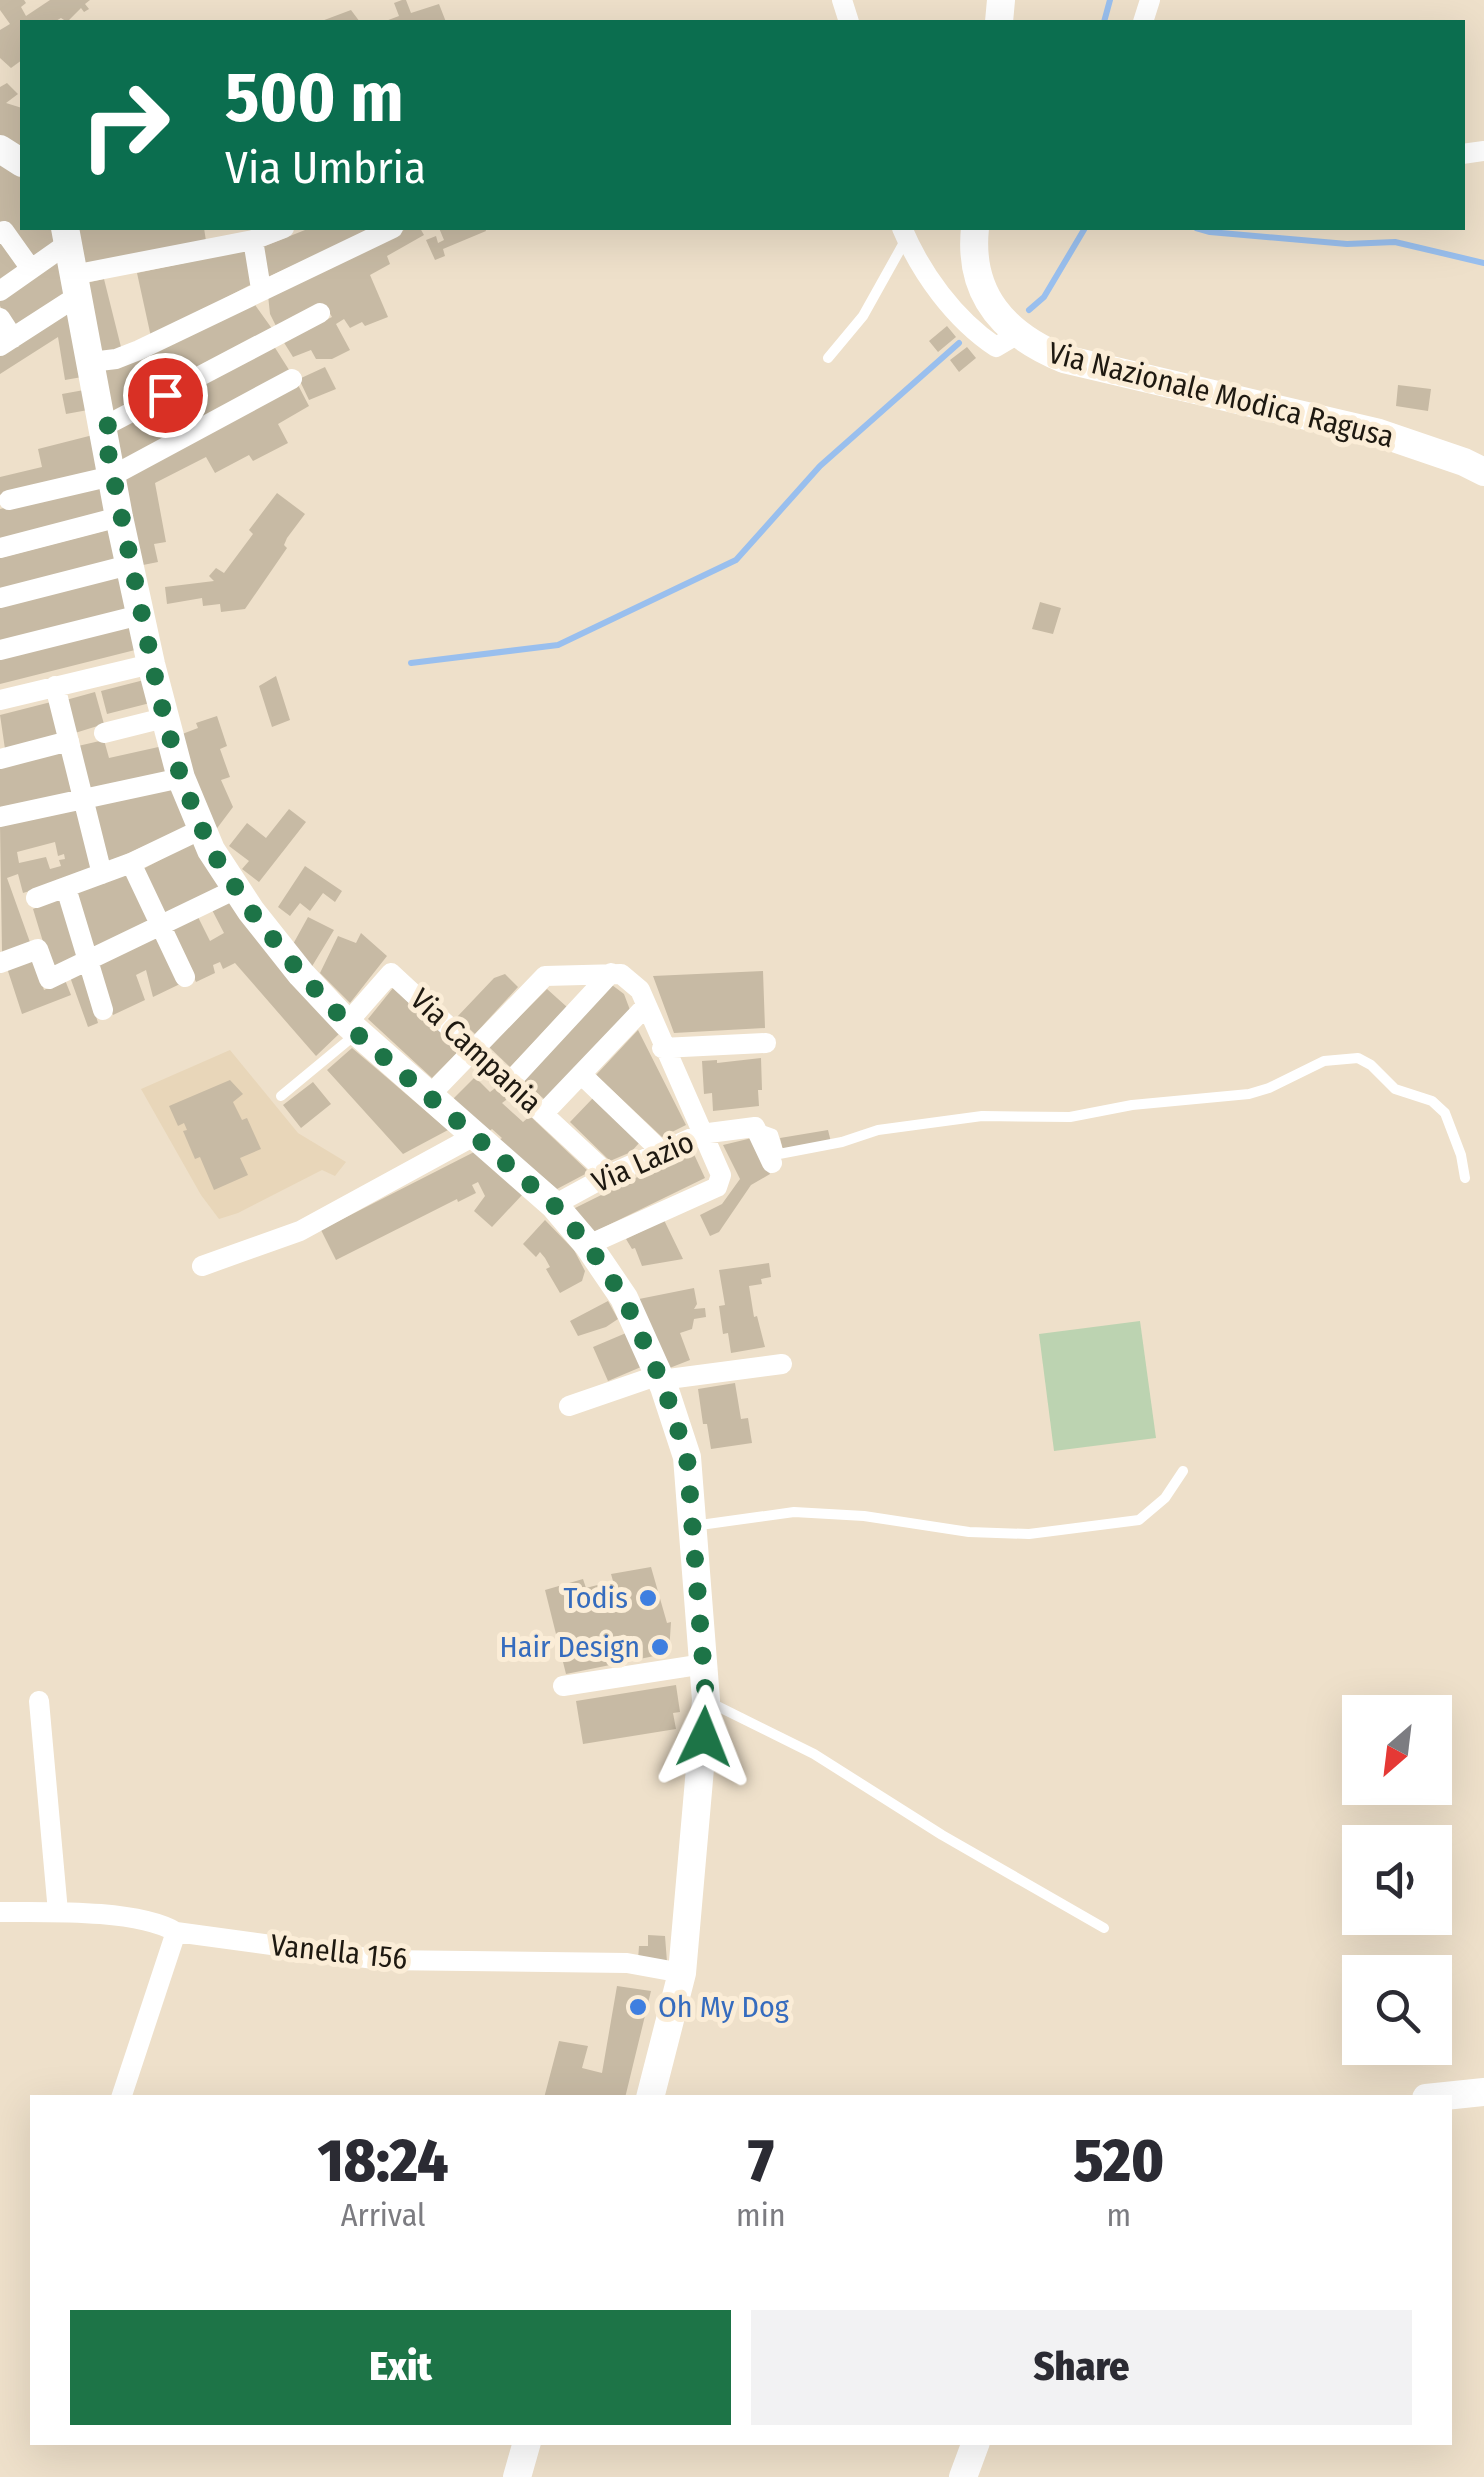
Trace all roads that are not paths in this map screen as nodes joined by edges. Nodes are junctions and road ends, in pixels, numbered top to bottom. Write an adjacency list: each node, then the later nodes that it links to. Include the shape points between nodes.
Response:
1 (275, 230): 7 (street)
2 (388, 230): 10 (street)
3 (975, 230): 14 (street, Via Nazionale Modica Ragusa, via 978,274 989,302)
4 (904, 233): 14 (street, via 924,272 980,336 996,347); 16 (lane, via 863,316)
5 (0, 234): 8 (street)
6 (66, 236): 8 (street); 9 (street)
7 (249, 236): 9 (street); 10 (street)
8 (32, 268): 11 (street)
9 (74, 286): 15 (street); 17 (street)
10 (261, 289): 17 (street, via 139,350)
11 (0, 291)
12 (320, 313): 19 (street)
13 (0, 318): 15 (street)
14 (1016, 336): 20 (street, Via Nazionale Modica Ragusa, via 1064,359 1379,432)
15 (6, 342)
16 (828, 358)
17 (91, 362): 19 (street)
18 (292, 379): 21 (street)
19 (103, 428): 21 (street)
20 (1484, 472)
21 (112, 476): 22 (street); 23 (street)
22 (8, 500)
23 (119, 517): 24 (street); 25 (street)
24 (0, 548)
25 (129, 565): 26 (street); 27 (street)
26 (0, 598)
27 (140, 615): 28 (street); 29 (street)
28 (0, 650)
29 (150, 664): 30 (street); 32 (street)
30 (55, 686): 31 (street); 34 (street)
31 (0, 700)
32 (164, 718): 33 (street); 36 (street)
33 (104, 732)
34 (69, 741): 35 (street); 37 (street)
35 (0, 758)
36 (181, 778): 37 (street); 39 (street)
37 (83, 800): 38 (street); 41 (street)
38 (0, 816)
39 (202, 829): 40 (street); 43 (street)
40 (131, 863): 41 (street); 45 (street)
41 (102, 874): 42 (street)
42 (66, 888): 44 (street); 46 (street)
43 (236, 890): 45 (street); 52 (street)
44 (36, 898)
45 (162, 924): 46 (street); 49 (street)
46 (88, 960): 47 (street, via 49,979 38,949); 51 (street)
47 (0, 962)
48 (611, 973): 50 (street, via 640,990); 55 (street, via 545,976); 57 (street)
49 (185, 977)
50 (646, 1006): 54 (street); 56 (street)
51 (103, 1010)
52 (352, 1028): 55 (street, Via Campania, via 391,972); 58 (street); 59 (lane)
53 (766, 1043): 54 (street)
54 (662, 1048): 62 (street)
55 (474, 1050): 57 (street, Via Campania); 58 (street)
56 (581, 1074): 60 (street); 64 (street)
57 (510, 1082): 60 (street, Via Campania)
58 (430, 1095): 63 (street)
59 (282, 1096)
60 (543, 1114): 66 (street, Via Campania)
61 (755, 1127): 62 (street, Via Lazio); 65 (street); 67 (lane, via 773,1134 779,1154 878,1130 982,1116 1070,1117 1249,1094 1324,1061 1358,1058 1395,1090 1432,1101 1445,1113)
62 (701, 1134): 64 (street, Via Lazio); 69 (street, via 721,1175 717,1187)
63 (476, 1135): 68 (street); 70 (street, via 300,1231)
64 (662, 1150): 66 (street, Via Lazio)
65 (772, 1163)
66 (609, 1175): 68 (street, Via Lazio)
67 (1465, 1178)
68 (554, 1205): 69 (street)
69 (588, 1245): 72 (street, via 624,1298)
70 (202, 1266)
71 (782, 1364): 72 (street)
72 (660, 1378): 73 (street); 75 (street, via 687,1457)
73 (568, 1406)
74 (1182, 1471): 75 (lane, via 1165,1498 1138,1520 1029,1534 794,1512)
75 (692, 1526): 76 (street)
76 (704, 1664): 77 (street); 79 (street)
77 (564, 1686)
78 (38, 1700): 81 (street)
79 (706, 1700): 82 (lane, via 814,1754); 84 (street)
80 (0, 1912): 81 (street, Vanella 156)
81 (58, 1912): 83 (street, Vanella 156, via 158,1922)
82 (1104, 1928)
83 (176, 1932): 84 (street, Vanella 156, via 381,1960 627,1963); 86 (street)
84 (682, 1973): 87 (street)
85 (1484, 2092): 88 (street)
86 (122, 2095)
87 (651, 2095)
88 (1452, 2095)
89 (526, 2445): 91 (street)
90 (975, 2445): 92 (street)
91 (517, 2477)
92 (963, 2477)

